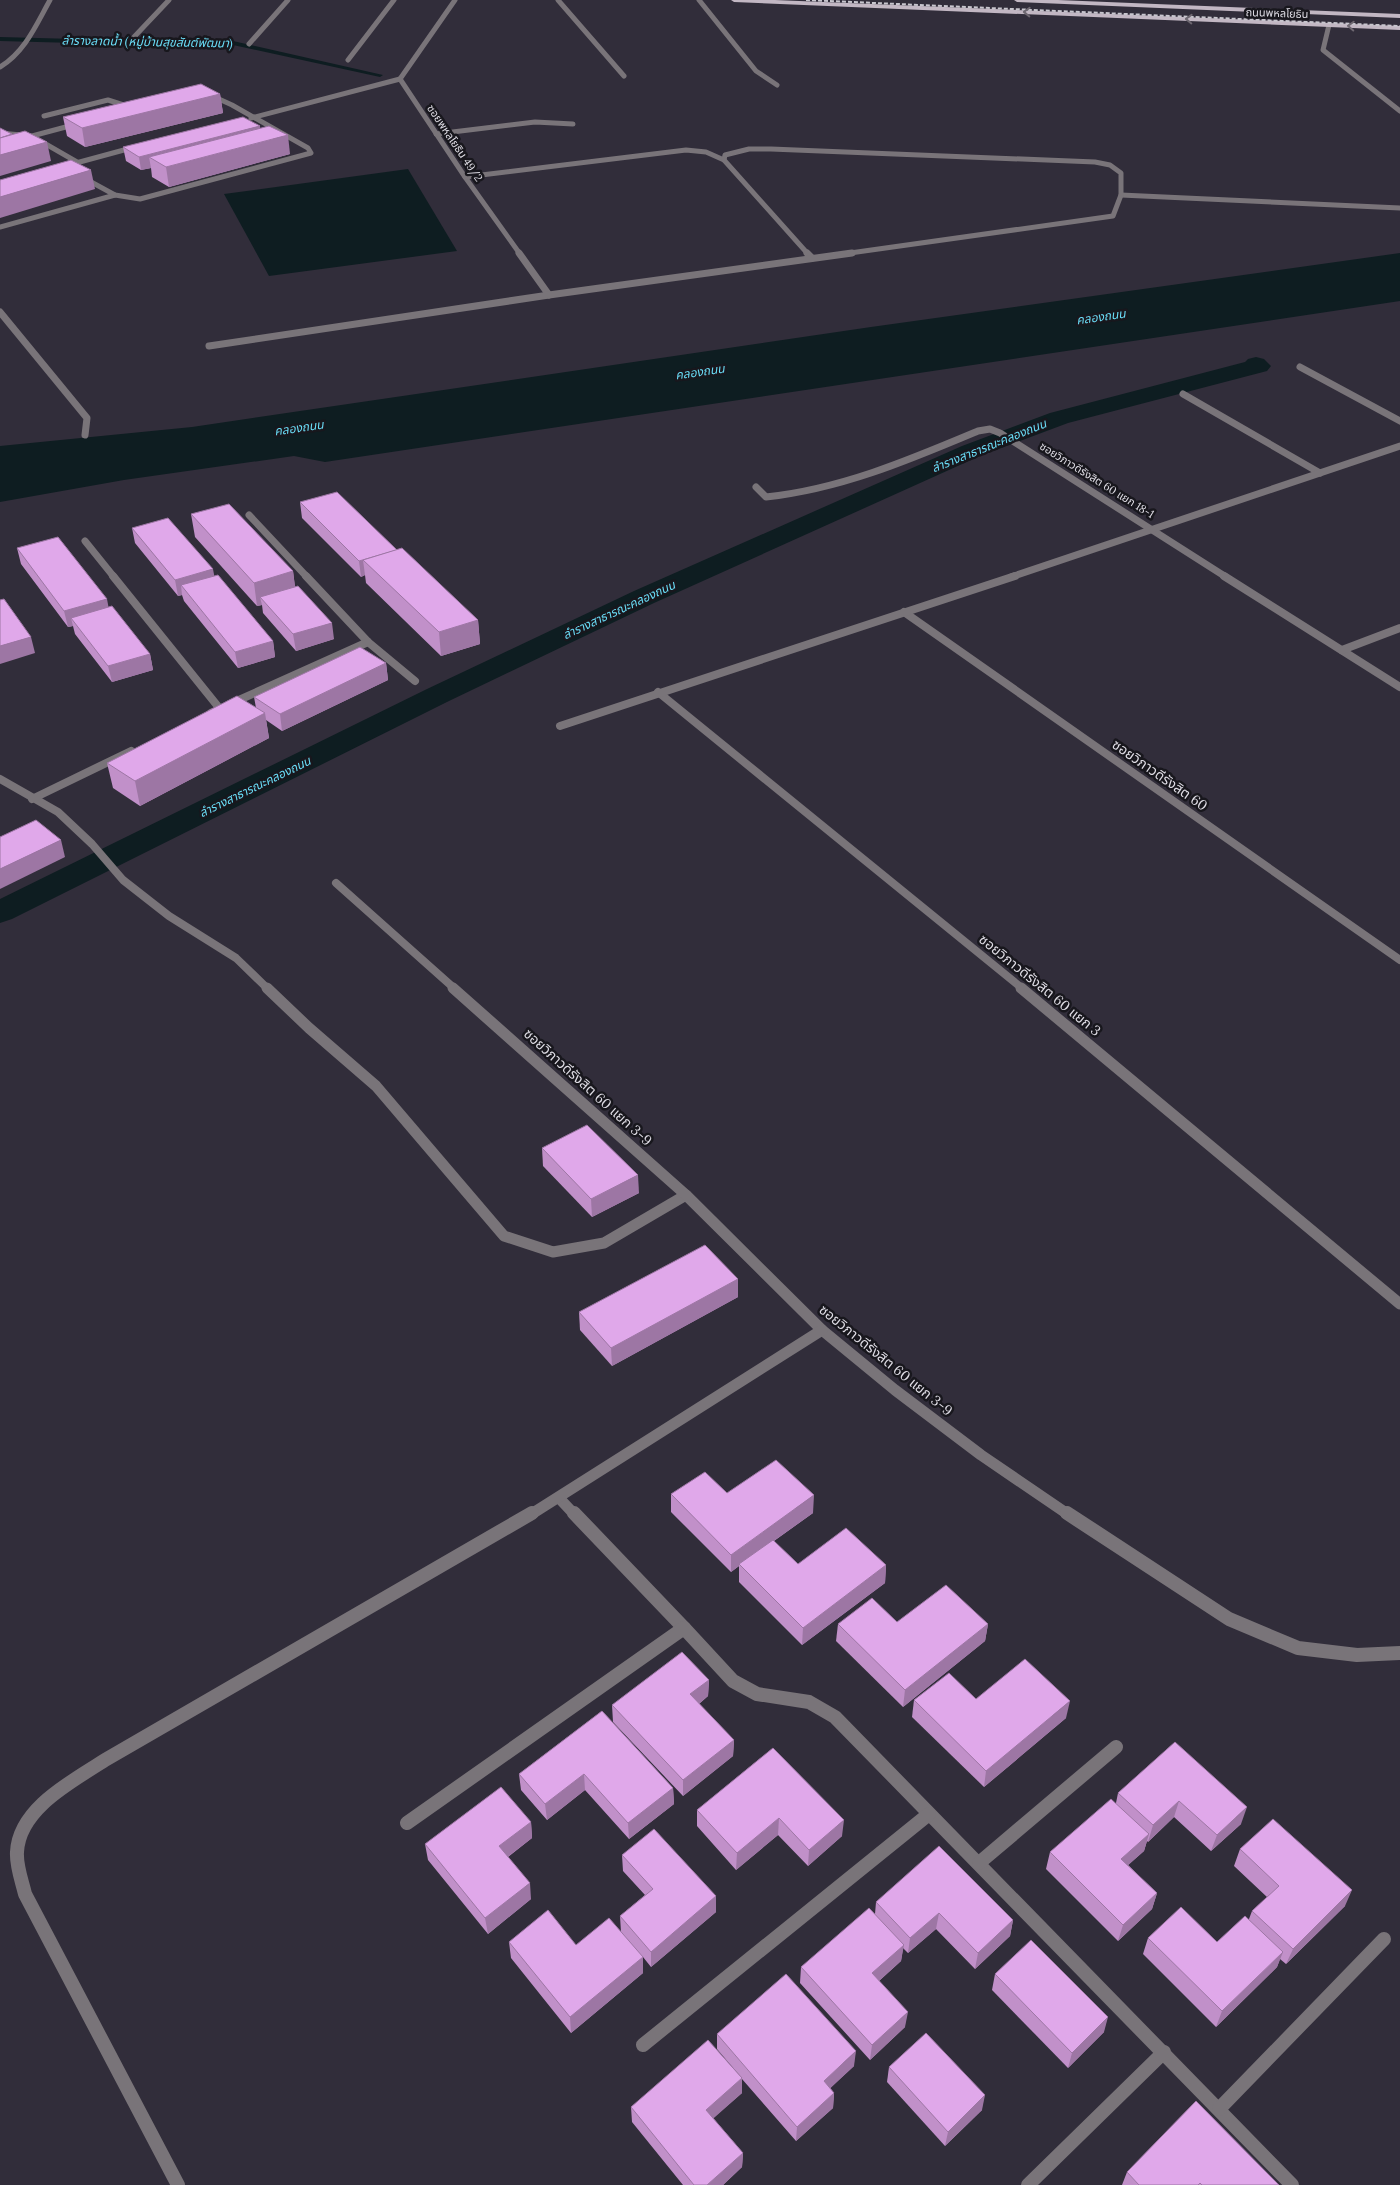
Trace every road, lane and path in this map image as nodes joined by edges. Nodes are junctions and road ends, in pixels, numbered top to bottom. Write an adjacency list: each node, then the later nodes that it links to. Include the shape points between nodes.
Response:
1 (50, 0): 16 (street, via 16,56)
2 (169, 0): 13 (street)
3 (288, 0): 14 (street)
4 (394, 0): 15 (street)
5 (455, 0): 18 (street)
6 (558, 0): 17 (street)
7 (699, 0): 19 (street, via 756,71)
8 (734, 0): 11 (main road, ถนนพหลโยธิน, one-way to 8)
9 (1018, 0): 10 (main road, ถนนพหลโยธิน)
10 (1400, 16)
11 (1329, 25): 12 (main road, ถนนพหลโยธิน, one-way to 11); 21 (street, via 1323,50)
12 (1400, 28)
13 (134, 37)
14 (249, 44)
15 (348, 60)
16 (0, 67)
17 (624, 76)
18 (400, 79): 24 (street); 29 (street, ซอยพหลโยธิน 49/2)
19 (777, 85)
20 (198, 94): 24 (street, via 213,96)
21 (1400, 111)
22 (127, 112): 23 (street, via 137,109 108,100)
23 (44, 116)
24 (254, 117): 25 (street); 35 (street, via 312,153 152,197)
25 (244, 120)
26 (80, 124): 30 (street)
27 (573, 124): 29 (street, via 535,122)
28 (0, 133): 30 (street)
29 (436, 134): 34 (street, ซอยพหลโยธิน 49/2)
30 (32, 136): 33 (street)
31 (142, 146): 33 (street)
32 (724, 160): 34 (street, via 702,150 686,150); 36 (street, via 725,155 756,149 1095,162 1121,173); 39 (street)
33 (77, 162): 35 (street, via 63,167)
34 (465, 177): 40 (street, ซอยพหลโยธิน 49/2)
35 (115, 195): 38 (street)
36 (1121, 195): 37 (street); 39 (street, via 1113,216)
37 (1400, 208)
38 (0, 227)
39 (812, 258): 40 (street)
40 (549, 295): 42 (street)
41 (0, 312): 46 (street, via 87,418)
42 (209, 346)
43 (1300, 367): 45 (street)
44 (1183, 394): 48 (street)
45 (1400, 421)
46 (85, 434)
47 (1400, 446): 48 (street)
48 (1320, 473): 51 (street)
49 (756, 487): 51 (street, ซอยวิภาวดีรังสิต 60 แยก 18-1, via 766,497 829,488 990,429 1016,442)
50 (250, 515): 55 (street)
51 (1154, 530): 53 (street); 56 (street, ซอยวิภาวดีรังสิต 60 แยก 18-1)
52 (85, 541): 60 (street)
53 (904, 612): 59 (street); 67 (street, ซอยวิภาวดีรังสิต 60)
54 (1400, 628): 56 (street)
55 (368, 642): 57 (street); 60 (street)
56 (1342, 650): 58 (street, ซอยวิภาวดีรังสิต 60 แยก 18-1)
57 (415, 681)
58 (1400, 687)
59 (658, 692): 62 (street); 69 (street, ซอยวิภาวดีรังสิต 60 แยก 3, via 1057,1017)
60 (220, 709): 61 (street)
61 (202, 717)
62 (560, 726)
63 (140, 747): 65 (street)
64 (0, 779): 65 (street)
65 (32, 798): 68 (street, via 58,812 123,880 169,916 236,958 308,1028 376,1086 504,1236 553,1252 604,1243)
66 (336, 883): 68 (street, ซอยวิภาวดีรังสิต 60 แยก 3-9)
67 (1400, 960)
68 (686, 1195): 70 (street, ซอยวิภาวดีรังสิต 60 แยก 3-9)
69 (1400, 1304)
70 (822, 1330): 71 (street); 73 (street, ซอยวิภาวดีรังสิต 60 แยก 3-9, via 981,1455 1229,1619 1298,1648 1357,1655)
71 (559, 1498): 72 (street); 82 (street, via 105,1760 42,1804 19,1836 16,1853 25,1894)
72 (684, 1628): 75 (street, via 733,1680 757,1694 809,1702 835,1717); 76 (street)
73 (1400, 1653)
74 (1116, 1747): 77 (street)
75 (929, 1814): 77 (street); 79 (street)
76 (407, 1823)
77 (979, 1863): 80 (street)
78 (1384, 1940): 81 (street)
79 (643, 2045)
80 (1164, 2052): 81 (street); 83 (street)
81 (1219, 2108): 84 (street)
82 (178, 2185)
83 (1028, 2185)
84 (1292, 2185)

